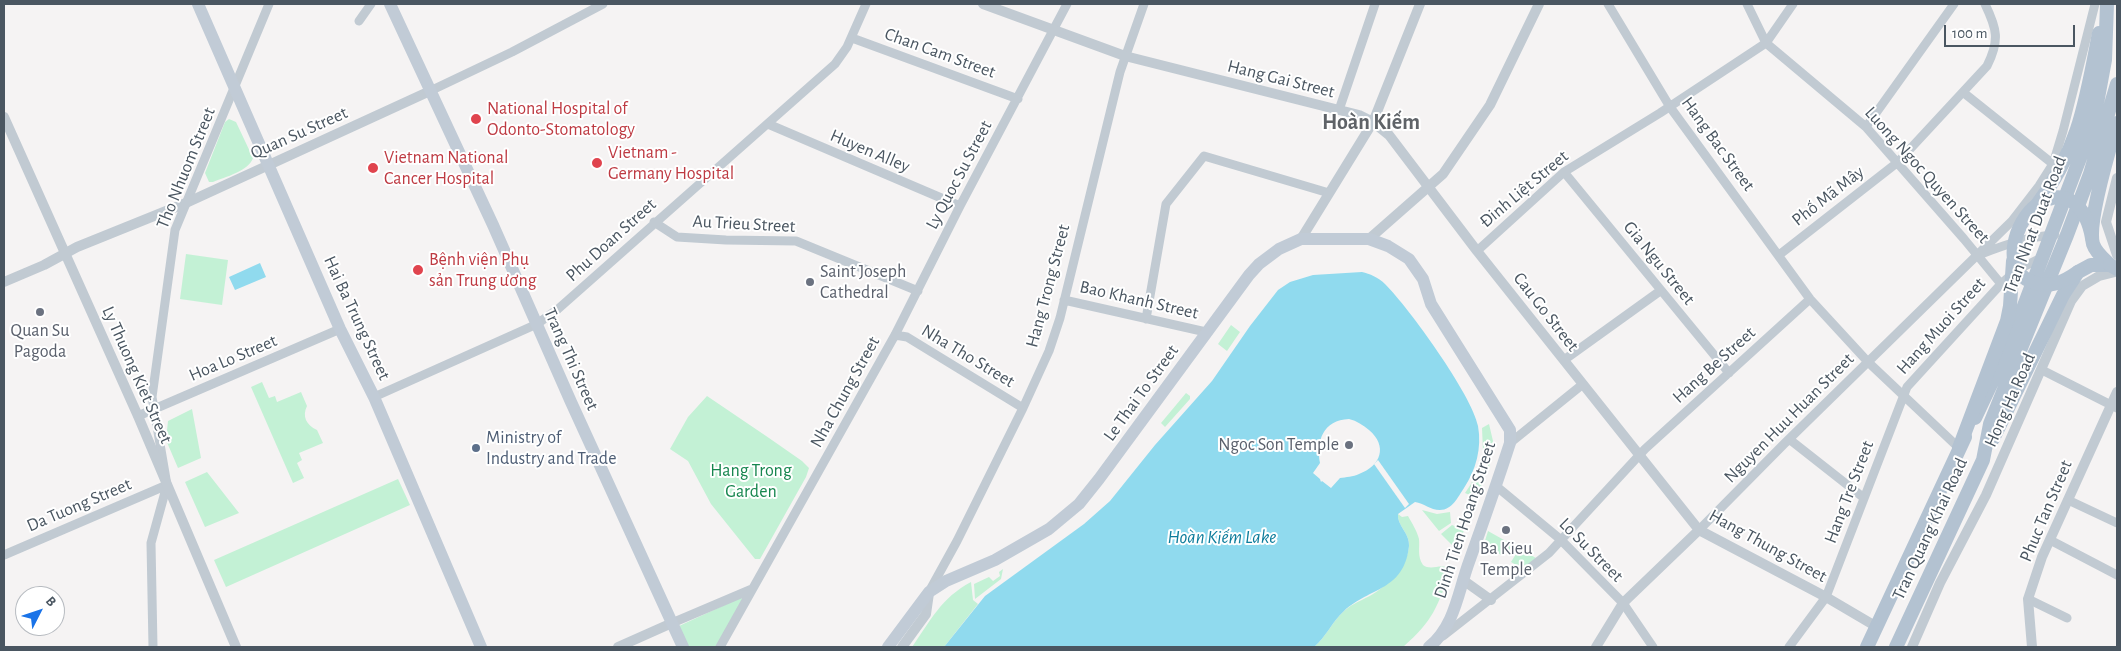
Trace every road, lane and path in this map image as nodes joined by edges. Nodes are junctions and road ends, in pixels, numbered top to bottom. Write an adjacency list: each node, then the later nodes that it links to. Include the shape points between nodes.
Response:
1 (198, 4): 25 (main road, Hai Ba Trung Street)
2 (269, 4): 25 (street, Tho Nhuom Street)
3 (371, 4): 19 (street)
4 (390, 4): 26 (main road, Trang Thi Street)
5 (603, 4): 26 (street, Quan Su Street)
6 (866, 4): 21 (street, Phu Doan Street)
7 (983, 4): 20 (street, Hang Gai Street)
8 (1067, 4): 20 (street, Ly Quoc Su Street)
9 (1144, 4): 23 (street, Hang Trong Street)
10 (1375, 4): 30 (street)
11 (1420, 4): 32 (street)
12 (1539, 4): 41 (street, via 1490,105 1443,174)
13 (1608, 4): 29 (street, Hang Bac Street)
14 (1747, 4): 22 (street, Luong Ngoc Quyen Street)
15 (1793, 4): 22 (street)
16 (1954, 4): 35 (street)
17 (1984, 4): 27 (street, Phố Mã Mây, via 1995,28 1994,52 1987,66)
18 (2103, 5): 38 (street, Tran Nhat Duat Road); 45 (main road, via 2084,106 2072,145 2055,179); 47 (main road, Tran Nhat Duat Road, via 2107,35 2098,98 2085,146)
19 (359, 21)
20 (1053, 31): 23 (street, Hang Gai Street); 28 (street, Ly Quoc Su Street)
21 (852, 38): 28 (street, Chan Cam Street); 34 (street, Phu Doan Street, via 834,64)
22 (1766, 44): 29 (street, Đinh Liệt Street); 35 (street, Luong Ngoc Quyen Street)
23 (1125, 56): 30 (street, Hang Gai Street); 66 (street, Hang Trong Street)
24 (2117, 84): 48 (main road, Tran Nhat Duat Road, via 2090,174)
25 (235, 87): 37 (main road, Hai Ba Trung Street); 43 (street, Tho Nhuom Street)
26 (430, 92): 37 (street, Quan Su Street); 68 (main road, Trang Thi Street)
27 (1964, 93): 36 (street, Phố Mã Mây); 38 (street)
28 (1018, 98): 44 (street, Ly Quoc Su Street)
29 (1670, 107): 39 (street, Đinh Liệt Street); 56 (street, Hang Bac Street)
30 (1339, 110): 32 (street, Hang Gai Street)
31 (4, 117): 54 (street, Ly Thuong Kiet Street)
32 (1373, 122): 41 (street, Hang Gai Street, via 1389,134); 42 (street)
33 (2117, 122): 49 (main road, via 2100,186)
34 (768, 124): 44 (street, Huyen Alley); 46 (street, Phu Doan Street)
35 (1866, 127): 36 (street, Luong Ngoc Quyen Street)
36 (1898, 162): 56 (street, Phố Mã Mây); 57 (street, Luong Ngoc Quyen Street)
37 (269, 164): 43 (street, Quan Su Street); 69 (main road, Hai Ba Trung Street)
38 (2053, 164): 57 (street, Tran Nhat Duat Road, via 2012,221)
39 (1564, 172): 52 (street, Đinh Liệt Street); 64 (street, Gia Ngu Street)
40 (2117, 178): 59 (street, via 2106,222)
41 (1429, 189): 51 (street); 52 (street, Cau Go Street)
42 (1329, 193): 50 (street); 67 (street, via 1204,156 1166,204)
43 (186, 203): 54 (street, Quan Su Street); 82 (street, Tho Nhuom Street, via 175,230 152,397)
44 (960, 206): 63 (street, Ly Quoc Su Street)
45 (2036, 206): 49 (main road, bridge, via 2055,198 2075,203 2085,214); 53 (main road, bridge, via 2026,217)
46 (654, 222): 63 (street, Au Trieu Street, via 677,237 796,241); 68 (street, Phu Doan Street, via 558,309)
47 (2052, 235): 48 (street); 57 (street, via 2014,242); 58 (main road, Tran Nhat Duat Road)
48 (2067, 235): 55 (main road, Tran Nhat Duat Road)
49 (2092, 238): 59 (main road, via 2099,254)
50 (1301, 239): 51 (main road, Le Thai To Street); 70 (main road, Le Thai To Street, via 1279,249 1259,264)
51 (1369, 239): 86 (main road, Dinh Tien Hoang Street, via 1399,252 1418,268 1431,304 1507,423)
52 (1477, 251): 72 (street, Cau Go Street)
53 (2013, 252): 60 (main road, bridge, via 2017,269 2029,281 2038,284 2058,284); 87 (main road, bridge, via 2007,321)
54 (65, 254): 61 (street, Quan Su Street); 83 (street, Ly Thuong Kiet Street)
55 (2060, 254): 58 (street, Hang Muoi Street); 84 (main road, Tran Nhat Duat Road)
56 (1779, 255): 65 (street, Hang Bac Street)
57 (1978, 255): 62 (street, Luong Ngoc Quyen Street); 73 (street, Nguyen Huu Huan Street)
58 (2043, 257): 62 (street, Hang Muoi Street, via 2017,270); 87 (main road, Tran Nhat Duat Road, via 1998,372)
59 (2116, 264): 60 (main road, via 2091,265); 74 (street, Hong Ha Road, via 2115,272 2099,276 2082,286 2071,301)
60 (2078, 272): 84 (main road)
61 (4, 282)
62 (2001, 284): 78 (street, Hang Muoi Street)
63 (918, 291): 71 (street, Ly Quoc Su Street)
64 (1660, 291): 72 (street); 75 (street, Gia Ngu Street)
65 (1810, 298): 73 (street, Hang Bac Street); 75 (street, Hang Be Street)
66 (1064, 300): 67 (street, Bao Khanh Street); 81 (street, Hang Trong Street, via 1049,351)
67 (1146, 320): 70 (street, Bao Khanh Street)
68 (536, 324): 79 (street, Phu Doan Street); 107 (main road, Trang Thi Street)
69 (340, 329): 79 (main road, Hai Ba Trung Street); 82 (street, Hoa Lo Street)
70 (1206, 332): 101 (main road, Le Thai To Street, via 1099,479 1069,513 1016,548)
71 (895, 335): 81 (street, Nha Tho Street, via 907,337); 100 (street, Nha Chung Street)
72 (1564, 360): 76 (street, Cau Go Street)
73 (1868, 362): 78 (street, Hang Bac Street); 85 (street, Nguyen Huu Huan Street)
74 (2042, 370): 80 (street); 123 (street, Hong Ha Road)
75 (1729, 373): 88 (street, Hang Be Street)
76 (1583, 384): 86 (street); 88 (street, Cau Go Street)
77 (2117, 392): 80 (street, Phuc Tan Street)
78 (1902, 396): 87 (street, Hang Bac Street); 91 (street, Hang Tre Street)
79 (374, 397): 112 (main road, Hai Ba Trung Street)
80 (2114, 407): 92 (street, Phuc Tan Street)
81 (1022, 408): 101 (street, Hang Trong Street)
82 (154, 410): 83 (street, Hoa Lo Street); 89 (street, Tho Nhuom Street)
83 (138, 416): 89 (street, Ly Thuong Kiet Street)
84 (1994, 427): 122 (main road, Tran Quang Khai Road, via 1983,460)
85 (1789, 439): 91 (street); 94 (street, Nguyen Huu Huan Street)
86 (1510, 443): 90 (main road, Dinh Tien Hoang Street)
87 (1959, 448): 108 (main road, Tran Quang Khai Road)
88 (1640, 455): 94 (street, Hang Thung Street); 95 (street, Hang Be Street)
89 (167, 485): 97 (street, Da Tuong Street); 110 (street, Tho Nhuom Street, via 151,543); 111 (street, Ly Thuong Kiet Street)
90 (1496, 486): 95 (street, Lo Su Street); 99 (main road, Dinh Tien Hoang Street)
91 (1864, 498): 102 (street, Hang Tre Street)
92 (2068, 500): 93 (street); 96 (street, Phuc Tan Street)
93 (2117, 523)
94 (1699, 530): 102 (street, Hang Thung Street); 105 (street, Nguyen Huu Huan Street)
95 (1560, 539): 104 (street, Hang Be Street, via 1549,553); 105 (street, Lo Su Street)
96 (2050, 540): 98 (street); 103 (street, Phuc Tan Street)
97 (4, 555)
98 (2117, 575)
99 (1463, 580): 104 (street); 109 (main road, Dinh Tien Hoang Street, via 1451,617)
100 (752, 589): 107 (street); 115 (street, Nha Chung Street)
101 (929, 592): 116 (main road, Le Thai To Street); 117 (street, via 926,614)
102 (1826, 597): 108 (street, Hang Thung Street); 120 (street, Hang Tre Street)
103 (2028, 599): 106 (street); 124 (street, Phuc Tan Street)
104 (1491, 600): 109 (street, Hang Be Street)
105 (1622, 603): 118 (street, Nguyen Huu Huan Street); 119 (street, Lo Su Street)
106 (2067, 618)
107 (672, 623): 113 (street); 114 (main road, Trang Thi Street)
108 (1877, 627): 121 (main road, Tran Quang Khai Road)
109 (1432, 644)
110 (153, 647)
111 (236, 647)
112 (481, 647)
113 (618, 647)
114 (683, 647)
115 (720, 647)
116 (888, 647)
117 (902, 647)
118 (1596, 647)
119 (1653, 647)
120 (1789, 647)
121 (1867, 647)
122 (1896, 647)
123 (1912, 647)
124 (2032, 647)

